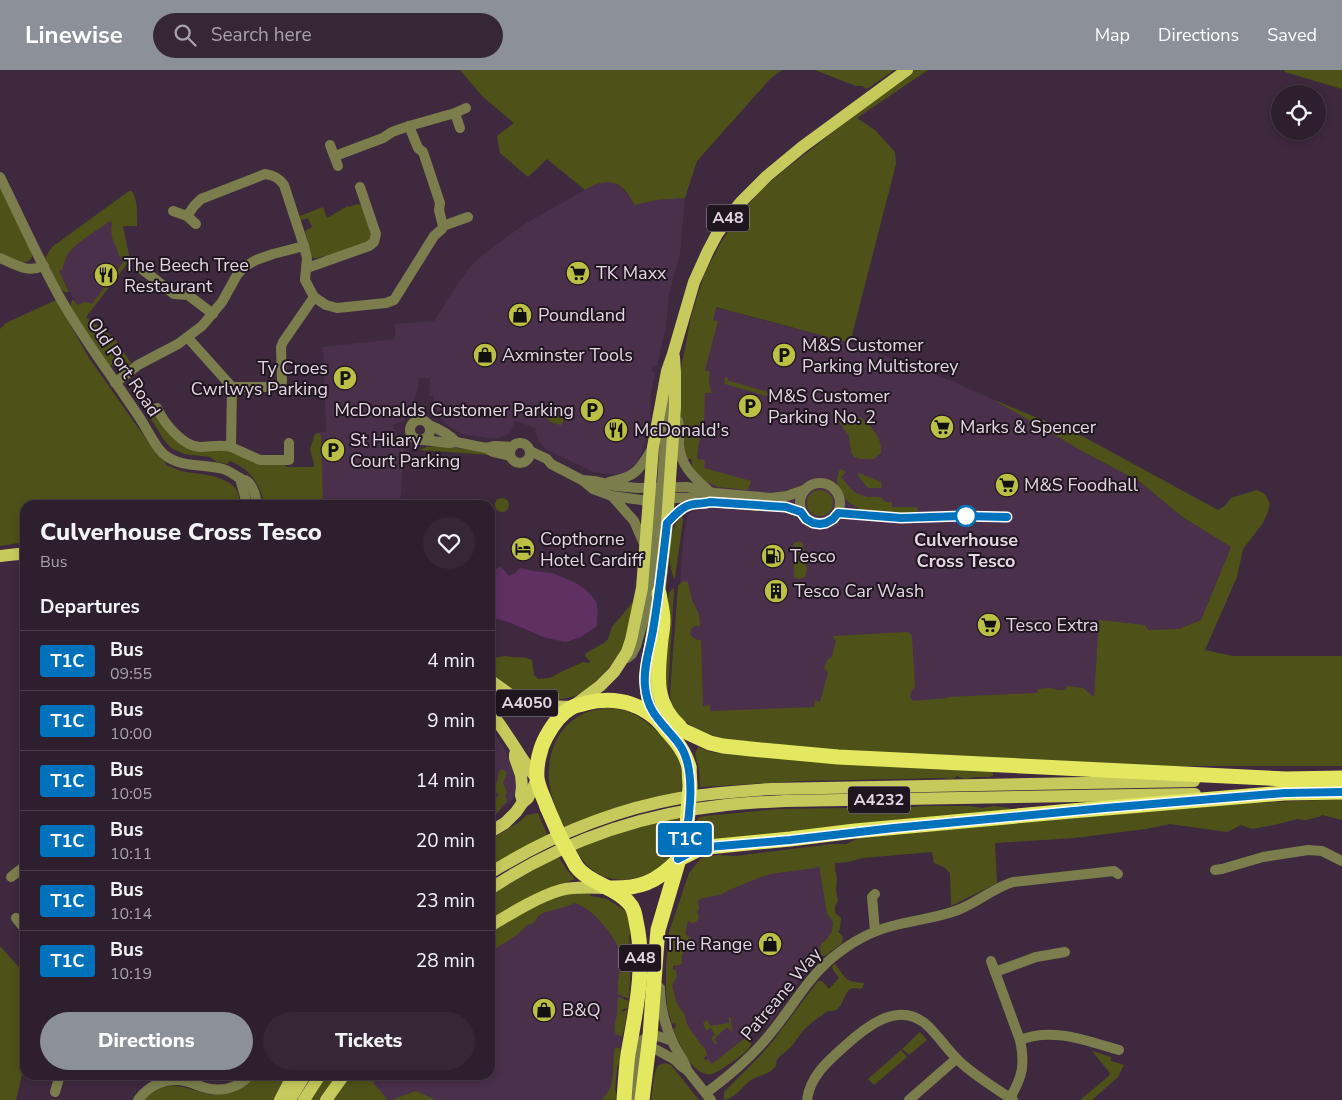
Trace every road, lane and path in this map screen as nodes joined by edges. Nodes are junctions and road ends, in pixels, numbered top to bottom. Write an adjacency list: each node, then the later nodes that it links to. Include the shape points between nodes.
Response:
1 (907, 70): 24 (main road, A48, via 802,147 766,176 741,202 717,234 700,266)
2 (466, 108): 3 (street)
3 (455, 113): 4 (street); 5 (street)
4 (409, 126): 7 (street); 15 (street, via 429,169 440,203)
5 (460, 128)
6 (330, 145): 7 (street)
7 (334, 156): 8 (street)
8 (338, 166)
9 (0, 177): 18 (street, Old Port Road)
10 (360, 187): 19 (street, via 376,234 374,242)
11 (173, 212): 12 (street)
12 (187, 216): 14 (street); 16 (street, via 201,199 256,177 270,175 284,185)
13 (468, 217): 15 (street)
14 (196, 224)
15 (443, 226): 21 (street, via 428,243 398,295 390,302 332,307)
16 (304, 246): 19 (street); 22 (street, via 264,257 244,267)
17 (0, 258): 18 (street, via 26,269)
18 (44, 266): 26 (street, Old Port Road, via 75,323)
19 (306, 268): 21 (street, via 305,280)
20 (143, 270): 22 (street, via 174,294 188,295)
21 (314, 297): 27 (street, via 283,342 280,386)
22 (213, 314): 23 (street)
23 (188, 338): 26 (street, via 138,365); 27 (street)
24 (673, 354): 25 (main road, A48); 35 (main road, A48)
25 (676, 373): 29 (main road, A48); 42 (street, via 666,423)
26 (116, 383): 38 (street, Old Port Road, via 167,457 185,464 222,469)
27 (232, 388): 34 (street)
28 (157, 408): 34 (street, via 166,424 189,444)
29 (674, 408): 42 (main road, A48); 44 (street, via 680,427 682,459)
30 (429, 425): 31 (street, via 430,432); 31 (street, via 420,420 410,427 414,439); 32 (street)
31 (423, 440): 32 (street)
32 (456, 442): 36 (street, via 493,452)
33 (289, 443): 34 (street, via 289,460 255,459)
34 (231, 447)
35 (653, 447): 40 (street, via 636,473); 42 (main road, A48)
36 (511, 451): 37 (street, via 521,443 527,446); 37 (street, via 512,460 519,464 526,462)
37 (529, 455): 39 (street)
38 (240, 478): 45 (street); 46 (street, Old Port Road, via 248,482)
39 (582, 480): 40 (street); 43 (street, via 593,489)
40 (603, 484): 42 (street)
41 (804, 490): 44 (street, via 776,498 714,493); 47 (street, via 799,500); 47 (street, via 817,483 830,485 838,495 840,508 833,519 820,524 806,519)
42 (659, 493): 43 (street); 44 (street, via 693,487); 48 (main road, A48); 49 (main road, A48); 53 (street, via 645,615 632,654)
43 (612, 496): 49 (street, via 634,521)
44 (710, 497): 47 (street, via 751,506 781,506); 48 (street, via 705,504 684,508)
45 (246, 500)
46 (256, 500)
47 (801, 512)
48 (667, 523): 52 (main road, A48)
49 (646, 549): 53 (main road, A48, via 637,615 627,652)
50 (20, 553): 51 (main road)
51 (0, 556)
52 (659, 593): 56 (main road, A48, via 644,677 648,702); 58 (highway, via 663,620 659,693 670,716)
53 (619, 665): 55 (main road, A48, via 609,678)
54 (495, 684): 55 (main road, A4050, via 525,702)
55 (572, 707): 56 (highway, via 598,700 615,700 631,704); 61 (highway, via 553,725 544,741)
56 (656, 718): 58 (highway); 66 (highway, bridge, via 679,744 688,767 690,786 686,837)
57 (495, 719): 59 (main road, A4050)
58 (687, 733): 62 (highway, via 723,746 838,757)
59 (516, 747): 61 (main road, A4050); 64 (main road)
60 (1342, 778): 62 (highway, A4232)
61 (537, 779): 64 (main road); 74 (highway, bridge, via 560,839 576,866)
62 (1285, 786): 63 (highway, A4232); 66 (highway, via 714,846 698,849); 69 (main road, A4232, via 780,788 714,793 679,798 604,818 545,842); 73 (main road, A4232, via 727,804 639,821 593,836 546,856)
63 (1342, 792)
64 (523, 802): 65 (main road, via 511,817)
65 (495, 828)
66 (678, 859): 74 (highway, via 653,881); 82 (highway, A48, via 658,930)
67 (1342, 861): 70 (street, via 1308,850 1263,857)
68 (20, 870): 72 (street)
69 (495, 870)
70 (1215, 870)
71 (1118, 874): 79 (street, Patreane Way, via 1114,871 1013,882 960,910)
72 (10, 877)
73 (495, 886)
74 (608, 888): 78 (main road, via 562,890); 85 (highway, A48, via 630,903 638,927 640,970 637,1003)
75 (875, 894): 79 (street, via 872,898)
76 (16, 918): 77 (street)
77 (20, 923)
78 (495, 923)
79 (876, 931): 101 (street, Patreane Way, via 850,944 822,967 760,1046)
80 (1065, 952): 83 (street)
81 (991, 961): 83 (street)
82 (654, 963): 85 (highway, A48); 86 (street, via 660,979 661,1005)
83 (995, 972): 84 (street)
84 (1020, 1040): 87 (street, via 1053,1034); 102 (street, via 1023,1068)
85 (642, 1041): 86 (street, via 660,1037); 89 (street, via 670,1056); 108 (highway, A48, via 627,1060); 109 (street); 110 (highway, A48)
86 (672, 1042): 89 (street)
87 (1119, 1050)
88 (956, 1059): 102 (street); 111 (street, via 926,1024 914,1018 894,1015 873,1024 829,1060 813,1080); 112 (street)
89 (686, 1070): 101 (street)
90 (59, 1080): 100 (street)
91 (150, 1080): 99 (street)
92 (170, 1080): 99 (street)
93 (178, 1080): 94 (street, via 219,1090)
94 (244, 1080)
95 (290, 1080): 104 (main road)
96 (302, 1080): 105 (main road)
97 (317, 1080): 106 (main road)
98 (340, 1080): 107 (main road)
99 (154, 1085): 103 (street)
100 (55, 1092)
101 (709, 1097)
102 (1011, 1099)
103 (138, 1100)
104 (280, 1100)
105 (290, 1100)
106 (304, 1100)
107 (326, 1100)
108 (624, 1100)
109 (632, 1100)
110 (642, 1100)
111 (807, 1100)
112 (909, 1100)

